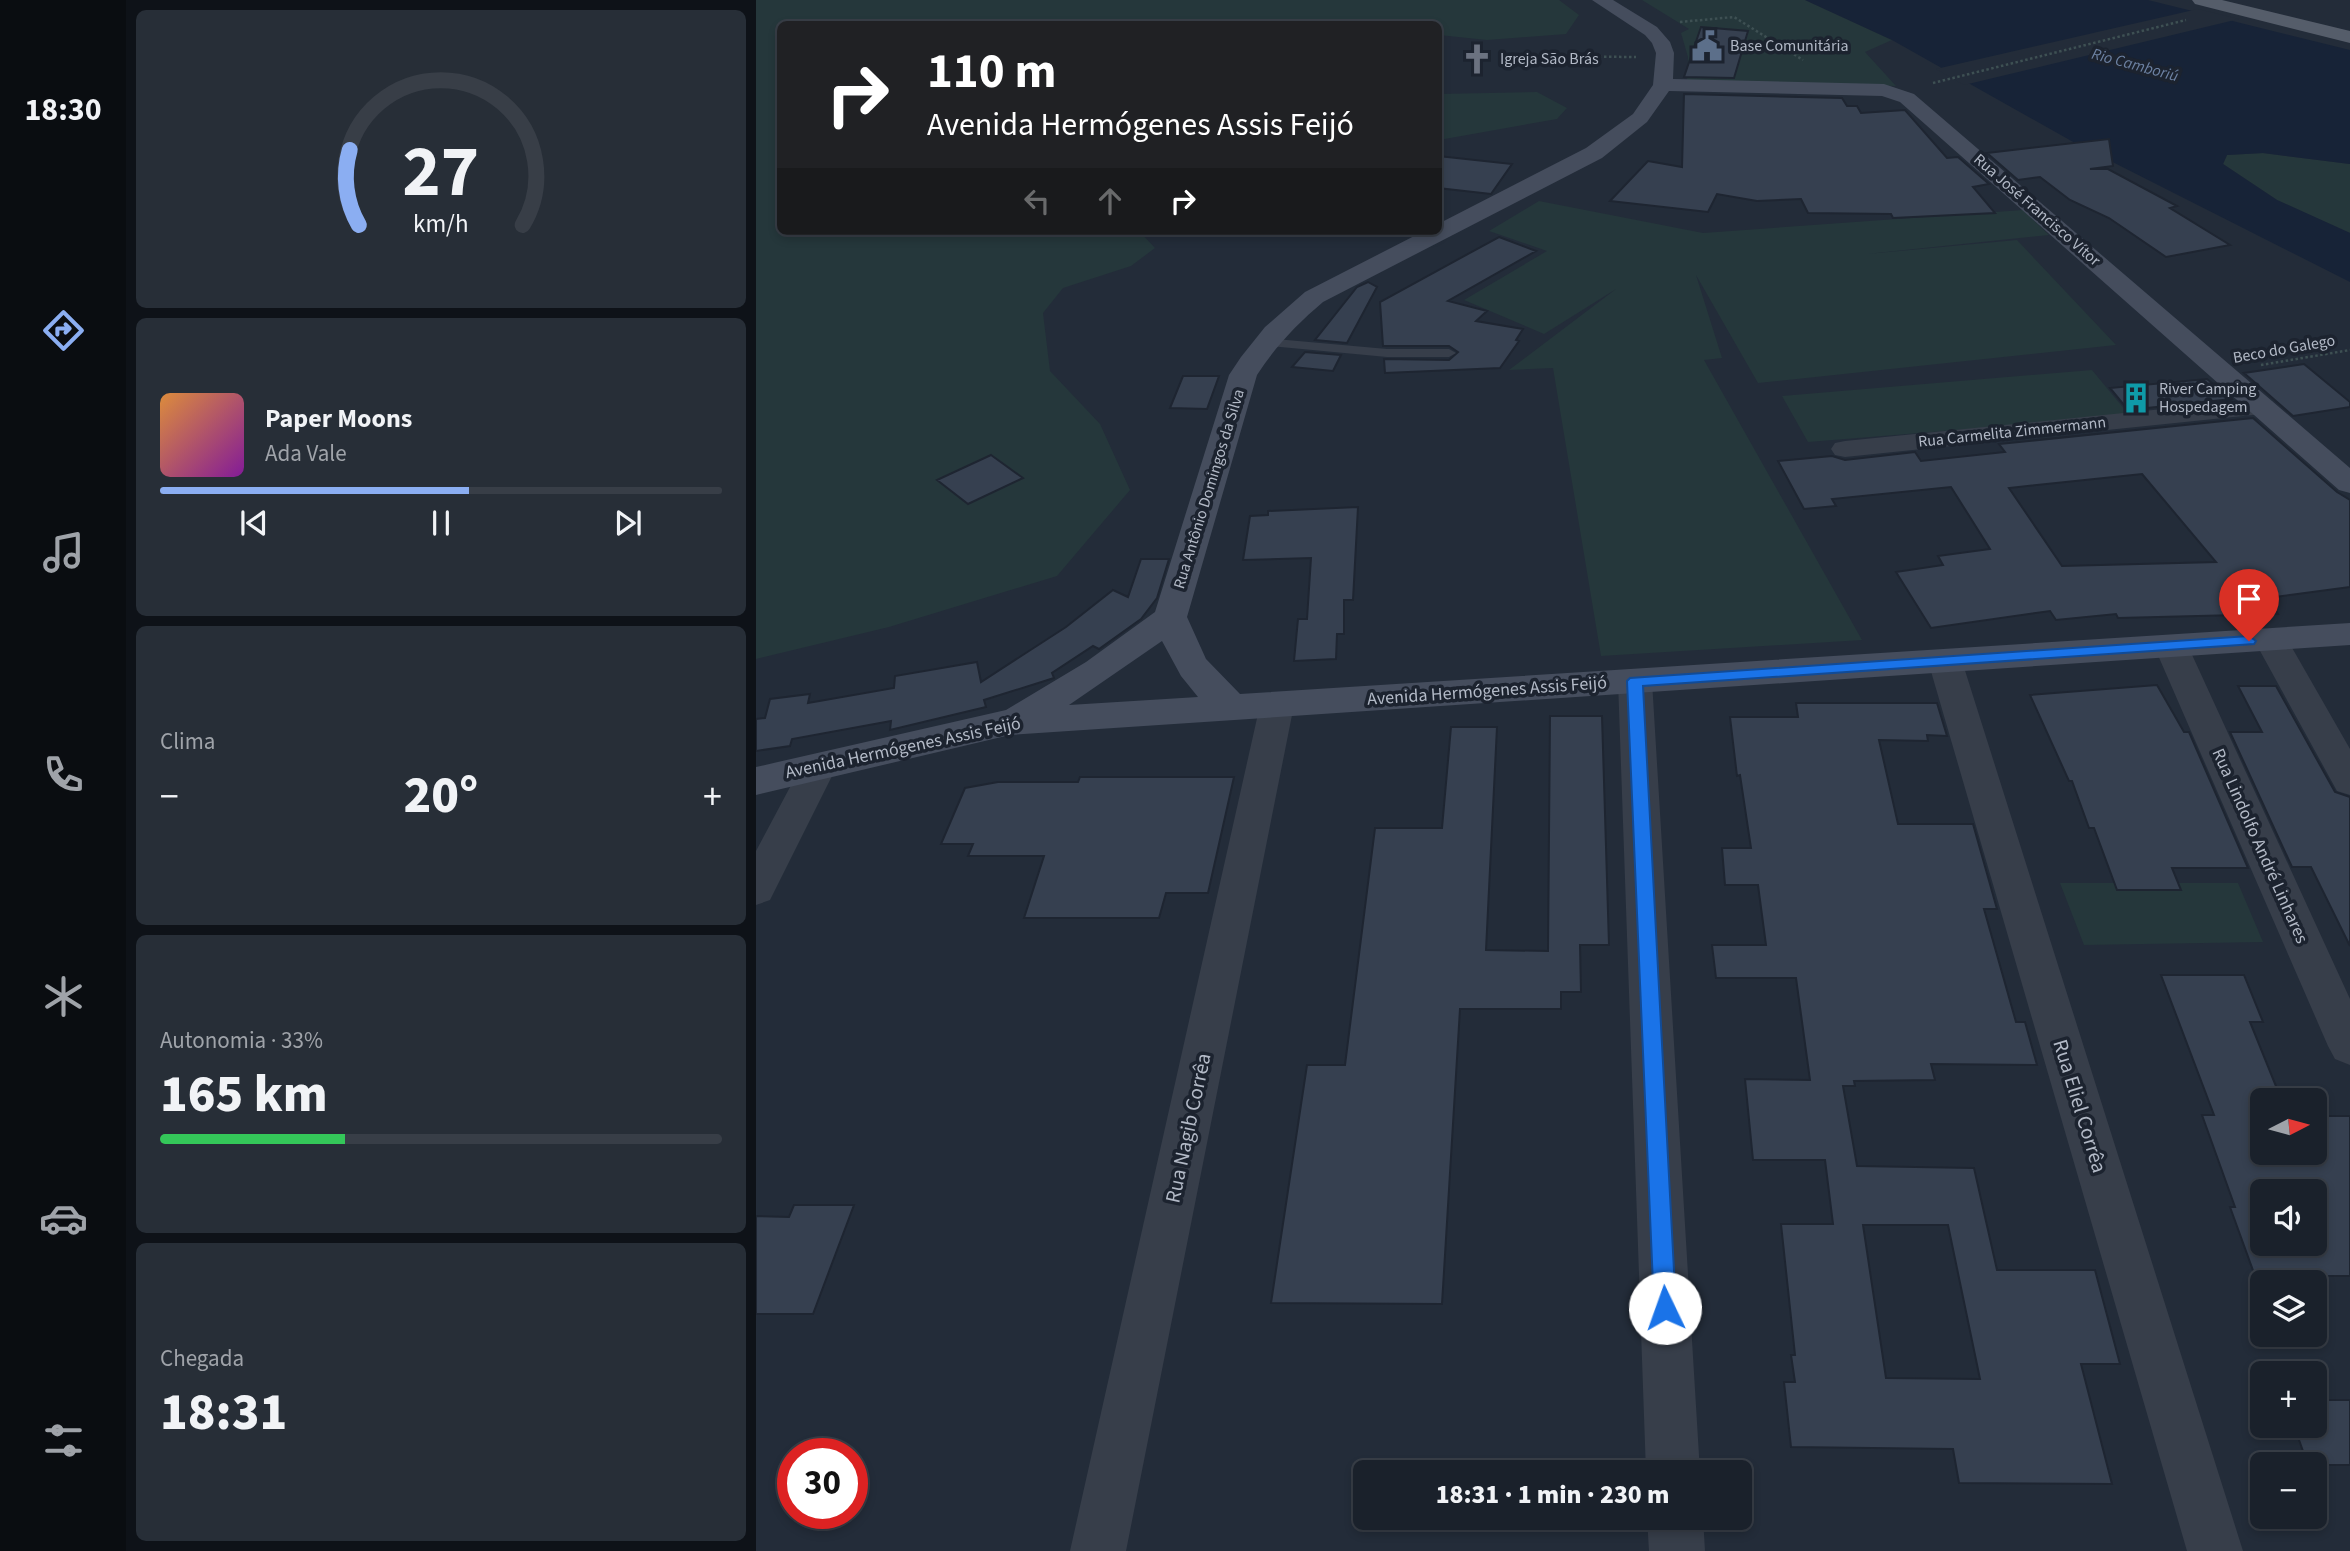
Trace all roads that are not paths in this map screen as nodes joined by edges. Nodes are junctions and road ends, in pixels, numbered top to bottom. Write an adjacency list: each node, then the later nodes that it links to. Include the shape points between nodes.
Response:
1 (1601, 0): 5 (main road, via 1661,42 1666,57)
2 (2202, 0): 3 (main road)
3 (2231, 4): 4 (main road)
4 (2350, 37)
5 (1663, 85): 6 (main road, Rua Antônio Domingos da Silva, via 1640,118 1594,153); 10 (main road, Rua José Francisco Vítor, via 1895,92 1913,102)
6 (1442, 230)
7 (1432, 235): 8 (main road, Rua Antônio Domingos da Silva, via 1314,297)
8 (1264, 342): 9 (lane, via 1387,353); 13 (main road, Rua Antônio Domingos da Silva, via 1243,375)
9 (1449, 353)
10 (2262, 407): 11 (street, Rua Carmelita Zimmermann); 12 (main road, Rua José Francisco Vítor)
11 (1844, 449)
12 (2350, 484)
13 (1170, 617): 20 (main road, via 1181,649 1202,680); 21 (main road, via 1125,654)
14 (2350, 634): 15 (main road, Avenida Hermógenes Assis Feijó)
15 (2271, 640): 16 (main road, Avenida Hermógenes Assis Feijó); 24 (street)
16 (2171, 646): 17 (main road, Avenida Hermógenes Assis Feijó); 26 (street, Rua Lindolfo André Linhares)
17 (1945, 661): 18 (main road, Avenida Hermógenes Assis Feijó); 31 (street, Rua Eliel Corrêa)
18 (1635, 681): 19 (main road, Avenida Hermógenes Assis Feijó); 27 (street)
19 (1277, 705): 20 (main road, Avenida Hermógenes Assis Feijó); 29 (street, Rua Nagib Corrêa)
20 (1232, 708): 21 (main road, Avenida Hermógenes Assis Feijó)
21 (1010, 722): 22 (main road, Avenida Hermógenes Assis Feijó)
22 (819, 766): 23 (main road, Avenida Hermógenes Assis Feijó); 25 (street)
23 (756, 780)
24 (2350, 781)
25 (756, 889)
26 (2350, 1046)
27 (1672, 1460)
28 (1676, 1530): 30 (street)
29 (1098, 1551)
30 (1677, 1551)
31 (2215, 1551)

